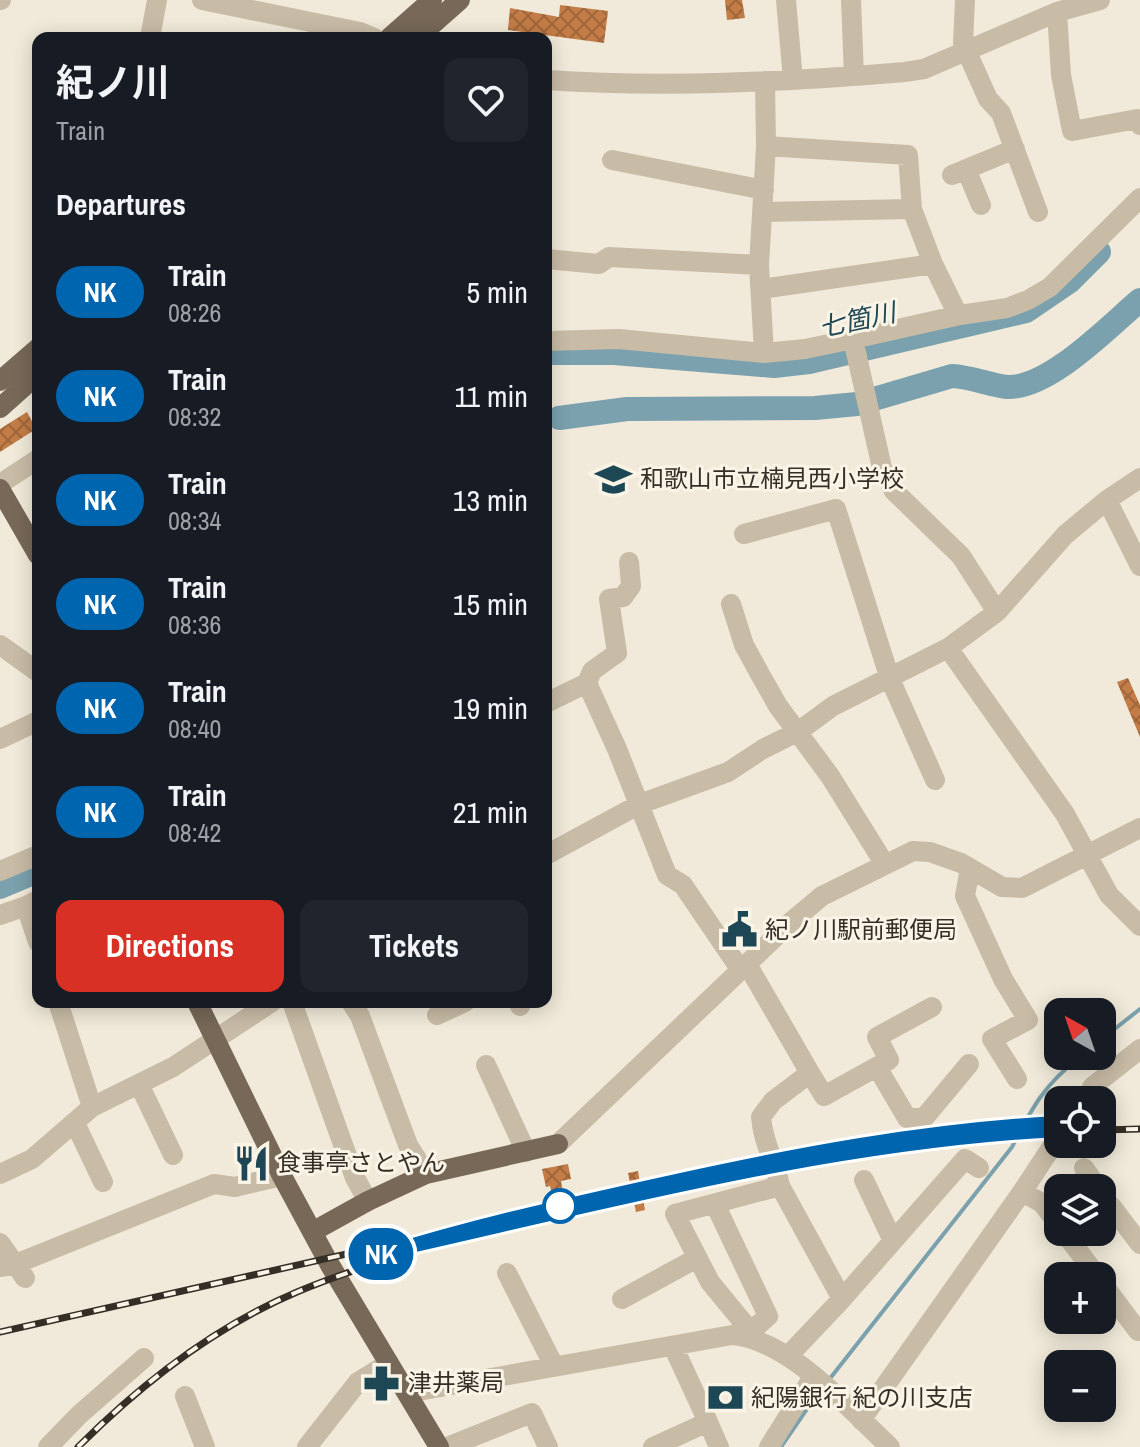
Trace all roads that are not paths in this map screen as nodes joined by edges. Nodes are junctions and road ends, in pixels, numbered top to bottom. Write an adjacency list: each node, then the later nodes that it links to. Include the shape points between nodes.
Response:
1 (157, 0): 10 (street)
2 (202, 0): 11 (street)
3 (432, 0): 12 (main road)
4 (460, 0): 13 (main road)
5 (786, 0): 17 (street)
6 (851, 0): 15 (street)
7 (965, 0): 14 (street)
8 (1087, 2): 9 (street)
9 (1057, 12): 14 (street); 19 (street, via 1072,131 1137,119)
10 (151, 32)
11 (360, 32)
12 (396, 32)
13 (424, 32)
14 (967, 50): 15 (street, via 924,69); 21 (street)
15 (854, 76): 17 (street)
16 (552, 80): 18 (street)
17 (793, 80): 18 (street)
18 (765, 81): 20 (street)
19 (1140, 125)
20 (766, 146): 23 (street); 26 (street, via 908,155)
21 (1015, 149): 25 (street, via 959,172); 28 (street)
22 (612, 160): 23 (street)
23 (764, 190): 27 (street)
24 (1140, 198): 33 (street, via 1050,287 1007,308)
25 (981, 205)
26 (912, 209): 27 (street); 30 (street)
27 (763, 212): 31 (street)
28 (1038, 212)
29 (552, 260): 31 (street, via 599,264 609,257)
30 (933, 264): 32 (street); 33 (street)
31 (759, 265): 32 (street)
32 (761, 289): 37 (street)
33 (958, 315): 35 (street)
34 (552, 341): 37 (street, via 619,339)
35 (854, 346): 37 (street); 50 (street, via 882,468 894,491 961,556)
36 (32, 353): 39 (main road)
37 (764, 353)
38 (32, 379): 40 (main road)
39 (0, 381)
40 (0, 408)
41 (32, 463): 43 (street)
42 (1140, 478): 44 (street)
43 (0, 486): 46 (main road)
44 (1107, 500): 48 (street); 50 (street, via 1065,535)
45 (744, 534): 54 (street, via 836,509)
46 (32, 542)
47 (629, 562): 55 (street, via 631,586 623,597 609,599 617,653 592,671)
48 (1140, 566)
49 (731, 604): 58 (street, via 744,645 778,706)
50 (997, 612): 52 (street)
51 (0, 645): 53 (street)
52 (948, 648): 54 (street); 64 (street, via 1065,814)
53 (32, 668)
54 (890, 679): 58 (street, via 833,706); 60 (street)
55 (587, 683): 56 (street); 61 (street)
56 (552, 700)
57 (32, 724): 59 (street)
58 (799, 731): 61 (street, via 728,772); 66 (street)
59 (0, 739)
60 (935, 780)
61 (640, 804): 63 (street); 72 (street, via 667,875 683,885)
62 (1140, 829): 64 (street)
63 (552, 852)
64 (1087, 856): 67 (street, via 1022,888 1002,887); 71 (street, via 1109,895)
65 (32, 858): 68 (street)
66 (884, 863): 67 (street, via 913,851); 72 (street, via 822,896)
67 (970, 868): 87 (street, via 965,896 1028,1020 992,1039)
68 (0, 871)
69 (32, 903): 70 (street)
70 (0, 915)
71 (1140, 926)
72 (743, 966): 86 (street); 92 (street)
73 (932, 1007): 85 (street, via 877,1037 889,1060)
74 (60, 1008): 90 (street)
75 (200, 1008): 81 (main road)
76 (263, 1008): 81 (street)
77 (294, 1008): 106 (street)
78 (355, 1008): 99 (street, via 408,1145)
79 (452, 1008): 80 (street)
80 (437, 1015)
81 (215, 1039): 88 (street); 101 (main road)
82 (1140, 1049): 89 (street)
83 (969, 1064): 85 (street, via 924,1118 907,1118)
84 (486, 1065): 93 (street)
85 (877, 1067): 86 (street, via 824,1096)
86 (810, 1073): 104 (street, via 761,1117)
87 (1017, 1079)
88 (139, 1084): 90 (street); 94 (street)
89 (1093, 1086)
90 (92, 1107): 91 (street)
91 (75, 1123): 98 (street, via 32,1159); 103 (street)
92 (558, 1144): 93 (main road)
93 (526, 1152): 99 (main road)
94 (173, 1155)
95 (1044, 1158): 105 (street)
96 (979, 1168): 111 (street, via 965,1159)
97 (1084, 1168): 100 (street)
98 (0, 1174)
99 (426, 1174): 106 (main road)
100 (1088, 1174)
101 (282, 1176): 110 (main road); 115 (street, via 235,1187 214,1184)
102 (864, 1180): 111 (street)
103 (103, 1182)
104 (780, 1186): 107 (street); 118 (street)
105 (1022, 1192): 108 (street); 130 (street)
106 (368, 1201): 110 (main road)
107 (715, 1204): 114 (street, via 675,1214); 121 (street, via 768,1316)
108 (1044, 1205)
109 (1116, 1217): 113 (street)
110 (312, 1232): 125 (main road)
111 (893, 1241): 118 (street)
112 (0, 1243): 115 (street)
113 (1140, 1244)
114 (697, 1258): 117 (street); 121 (street)
115 (13, 1270)
116 (507, 1273): 126 (street)
117 (622, 1299)
118 (842, 1299): 123 (street)
119 (1116, 1302): 120 (street)
120 (1139, 1332)
121 (749, 1334): 122 (street); 123 (street)
122 (673, 1346): 126 (street); 131 (street)
123 (788, 1356): 127 (street)
124 (144, 1358): 132 (street)
125 (389, 1363): 128 (main road); 134 (street, via 358,1382)
126 (554, 1366): 128 (street)
127 (820, 1383): 130 (street); 140 (street)
128 (407, 1393): 135 (main road)
129 (185, 1396): 133 (street)
130 (861, 1420): 141 (street)
131 (708, 1422): 138 (street); 139 (street)
132 (48, 1447)
133 (205, 1447)
134 (307, 1447)
135 (439, 1447)
136 (447, 1447): 137 (street, via 532,1413)
137 (548, 1447)
138 (653, 1447)
139 (719, 1447)
140 (769, 1447)
141 (890, 1447)

